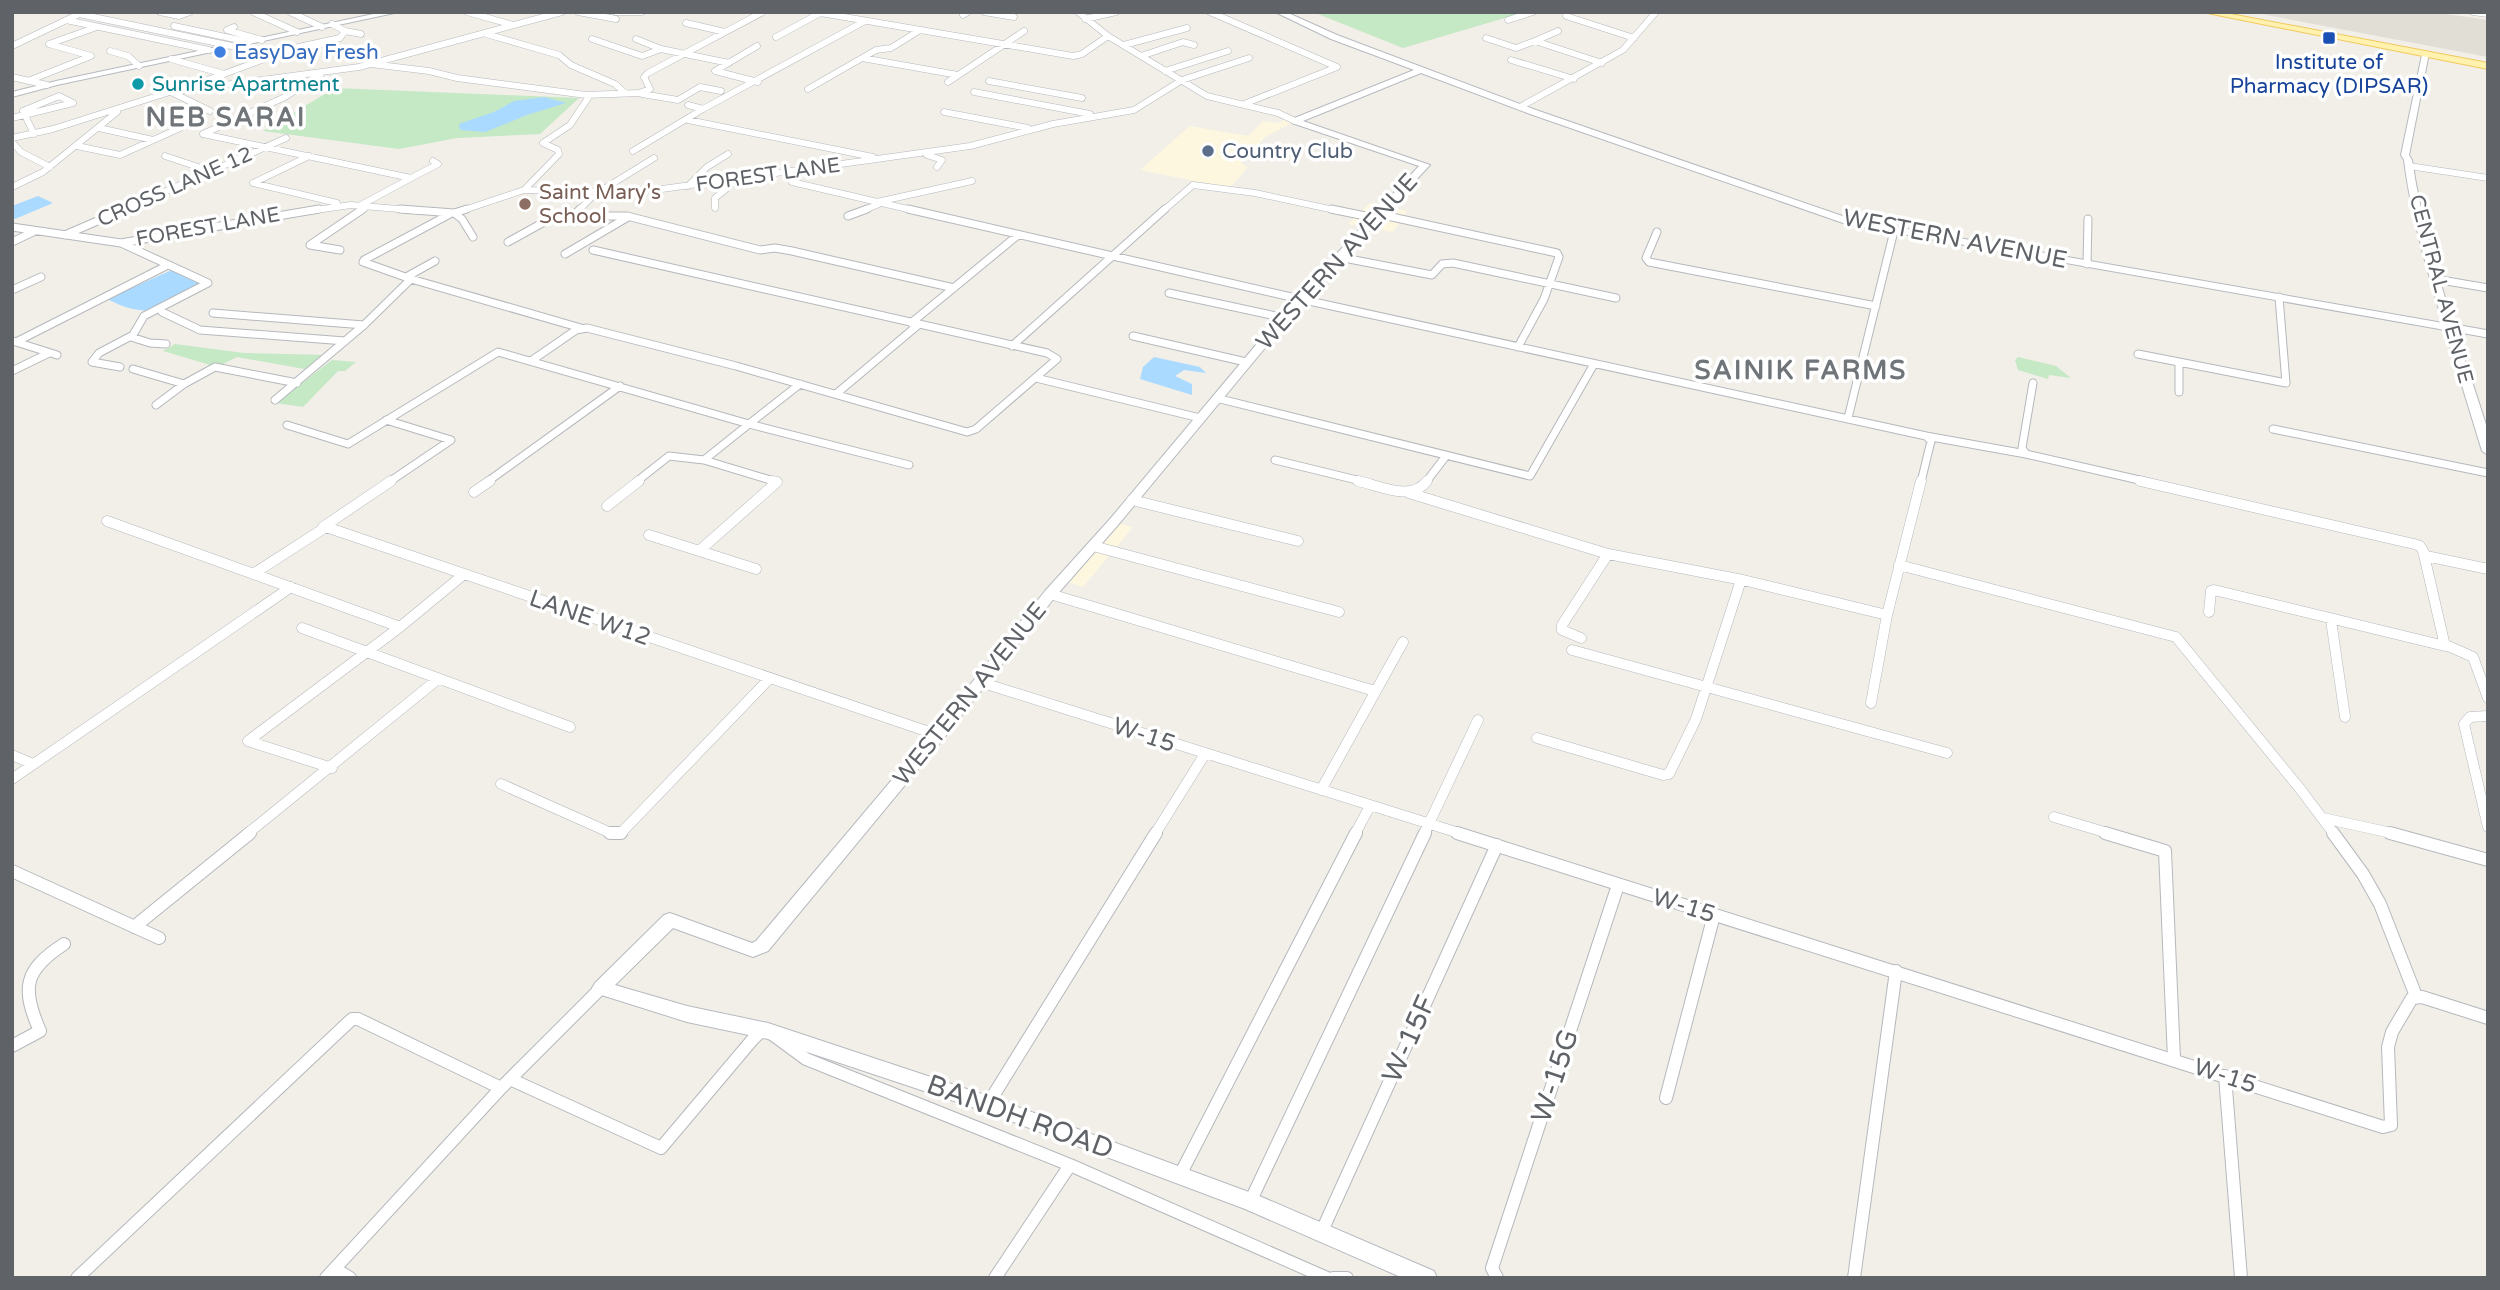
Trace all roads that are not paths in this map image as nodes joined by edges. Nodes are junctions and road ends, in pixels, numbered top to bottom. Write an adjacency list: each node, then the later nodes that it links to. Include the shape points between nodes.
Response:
1 (160, 12): 2 (street, via 180,16)
2 (190, 12)
3 (253, 12): 48 (street)
4 (290, 12): 41 (street)
5 (395, 12): 36 (street)
6 (467, 12): 24 (street)
7 (486, 12): 24 (street)
8 (562, 12): 51 (street)
9 (578, 12): 26 (street)
10 (642, 12): 26 (street)
11 (763, 12): 49 (street)
12 (849, 12): 28 (street)
13 (984, 12): 29 (street)
14 (1078, 12): 30 (street)
15 (1116, 12): 30 (street)
16 (1210, 12): 117 (street, via 1337,67)
17 (1279, 12): 87 (street, WESTERN AVENUE)
18 (1534, 12): 33 (street)
19 (1656, 12): 56 (street)
20 (2207, 12): 75 (main road)
21 (2223, 12): 85 (main road)
22 (2473, 12): 25 (street)
23 (818, 13): 28 (street); 54 (street)
24 (476, 14): 37 (street)
25 (2488, 14)
26 (616, 16)
27 (1566, 16): 56 (street)
28 (841, 17): 34 (street)
29 (1014, 17)
30 (1085, 19): 53 (street)
31 (66, 20): 32 (street, via 79,14); 39 (street); 66 (street)
32 (114, 20): 39 (street); 43 (street)
33 (1508, 20)
34 (866, 21): 44 (street); 99 (street)
35 (686, 23): 49 (street)
36 (332, 24): 41 (street); 45 (street)
37 (513, 25)
38 (174, 26): 60 (street)
39 (96, 27): 52 (street); 76 (street, via 50,44)
40 (234, 27): 59 (street, via 227,30)
41 (322, 27): 48 (street)
42 (1187, 28): 64 (street)
43 (153, 29): 52 (street); 67 (street)
44 (920, 30): 63 (street); 78 (street, via 891,48 877,49)
45 (345, 31): 50 (street); 62 (street, via 340,38)
46 (1024, 31): 63 (street)
47 (1558, 31): 61 (street)
48 (297, 32): 59 (street)
49 (725, 32): 74 (street)
50 (361, 34)
51 (484, 34): 84 (street); 109 (street, via 559,55)
52 (134, 36): 70 (street)
53 (1108, 36): 63 (street, via 1076,56); 64 (street)
54 (776, 37)
55 (1486, 38): 61 (street, via 1516,48)
56 (1634, 38): 83 (street)
57 (592, 39): 69 (street, via 643,56)
58 (636, 39): 69 (street)
59 (262, 40): 60 (street)
60 (249, 42): 67 (street)
61 (1536, 42): 83 (street)
62 (317, 43): 84 (street); 90 (street)
63 (1002, 44): 91 (street)
64 (1124, 45): 77 (street)
65 (1194, 45): 77 (street, via 1183,42)
66 (12, 46)
67 (232, 46): 70 (street)
68 (757, 46): 82 (street)
69 (661, 49): 74 (street)
70 (209, 50): 80 (street)
71 (110, 51): 86 (street, via 128,56)
72 (1228, 51): 88 (street)
73 (100, 54): 76 (street)
74 (684, 54): 82 (street); 110 (street, via 646,74 650,89)
75 (2426, 55): 85 (main road); 147 (street, via 2418,88 2420,135)
76 (91, 56): 96 (street)
77 (1141, 56): 88 (street)
78 (862, 58): 91 (street); 105 (street)
79 (1249, 58): 95 (street, FOREST LANE)
80 (171, 59): 86 (street); 90 (street)
81 (1511, 60): 93 (street)
82 (729, 63): 99 (street, via 715,71)
83 (1602, 63): 93 (street)
84 (371, 64): 89 (street); 112 (street)
85 (2488, 65)
86 (139, 66): 101 (street)
87 (1421, 70): 118 (street, WESTERN AVENUE); 129 (street)
88 (1166, 71): 95 (street)
89 (321, 74): 94 (street); 138 (street, via 294,92 203,134)
90 (223, 75): 94 (street); 104 (street)
91 (958, 75): 100 (street)
92 (12, 77): 96 (street)
93 (1574, 79): 118 (street)
94 (261, 80): 107 (street)
95 (1182, 80): 117 (street, via 1207,96); 125 (street, FOREST LANE, via 1140,108)
96 (28, 81): 102 (street)
97 (989, 81): 103 (street)
98 (174, 82): 104 (street)
99 (758, 82): 120 (street)
100 (948, 82)
101 (56, 83): 102 (street); 113 (street)
102 (47, 85): 111 (street)
103 (1009, 85): 114 (street); 115 (street)
104 (190, 86): 107 (street)
105 (808, 89)
106 (721, 91): 110 (street, via 700,87 678,100)
107 (171, 92): 119 (street); 121 (street)
108 (974, 92): 114 (street)
109 (625, 93): 110 (street); 112 (street)
110 (639, 93)
111 (12, 95)
112 (590, 95): 158 (street, via 570,125 543,143 559,154)
113 (59, 96): 124 (street, via 23,111); 124 (street, via 73,103)
114 (992, 96): 125 (street)
115 (1082, 98)
116 (688, 105): 120 (street)
117 (1243, 105): 129 (street)
118 (1520, 107): 170 (street, WESTERN AVENUE, via 1826,215)
119 (123, 108): 127 (street); 130 (street)
120 (703, 109): 128 (street)
121 (211, 111)
122 (944, 112): 132 (street)
123 (76, 113): 127 (street)
124 (25, 115): 126 (street); 133 (street)
125 (1099, 116): 132 (street, FOREST LANE)
126 (12, 118)
127 (82, 120): 133 (street)
128 (688, 120): 139 (street); 145 (street)
129 (1296, 121): 167 (street, WESTERN AVENUE, via 1425,163)
130 (99, 128): 136 (street); 137 (street)
131 (180, 128): 136 (street)
132 (1032, 129): 141 (street, FOREST LANE)
133 (33, 134): 135 (street)
134 (286, 138): 138 (street, CROSS LANE 12)
135 (12, 140): 148 (street, via 21,152)
136 (153, 140): 137 (street, via 120,155)
137 (77, 146): 148 (street)
138 (263, 148): 143 (street); 151 (street, CROSS LANE 12)
139 (632, 151)
140 (728, 153): 156 (street)
141 (923, 154): 145 (street, FOREST LANE); 149 (street, via 942,160)
142 (165, 156): 151 (street)
143 (309, 156): 152 (street); 161 (street, via 253,183)
144 (654, 158): 159 (street)
145 (880, 159): 150 (street, FOREST LANE)
146 (433, 161): 152 (street, via 438,164)
147 (2409, 163): 153 (street); 189 (street, CENTRAL AVENUE)
148 (50, 167): 157 (street)
149 (937, 167)
150 (819, 168): 154 (street, FOREST LANE); 160 (street, via 792,182)
151 (210, 171): 174 (street, CROSS LANE 12)
152 (411, 178): 161 (street)
153 (2488, 178)
154 (731, 180): 156 (street, FOREST LANE); 162 (street, via 715,198)
155 (972, 181): 160 (street)
156 (688, 186): 159 (street, FOREST LANE)
157 (12, 187)
158 (524, 190): 159 (street, FOREST LANE); 163 (street, FOREST LANE)
159 (599, 192): 164 (street)
160 (878, 203): 166 (street); 173 (street)
161 (359, 206): 163 (street, FOREST LANE); 178 (street, FOREST LANE, via 270,215); 179 (street, via 310,245)
162 (715, 208)
163 (453, 213): 175 (street, via 463,219); 188 (street, via 362,262)
164 (573, 216): 165 (street); 177 (street, via 553,216)
165 (629, 216): 181 (street); 191 (street, via 750,248 792,251)
166 (848, 216)
167 (1377, 216): 182 (street, via 1198,184); 183 (street, WESTERN AVENUE); 190 (street, via 1557,253)
168 (2088, 219): 185 (street)
169 (12, 228): 171 (street, FOREST LANE)
170 (1894, 231): 185 (street, WESTERN AVENUE); 198 (street)
171 (34, 232): 174 (street, FOREST LANE); 176 (street)
172 (1657, 232): 198 (street, via 1647,261)
173 (1018, 235): 182 (street); 191 (street)
174 (64, 236): 178 (street, FOREST LANE)
175 (473, 237)
176 (12, 242)
177 (508, 242)
178 (121, 243): 186 (street)
179 (340, 250)
180 (593, 250): 202 (street)
181 (565, 254)
182 (1110, 256): 197 (street); 212 (street)
183 (1339, 257): 190 (street, via 1432,275 1442,264 1453,263); 197 (street, WESTERN AVENUE)
184 (435, 261): 188 (street)
185 (2087, 264): 195 (street, WESTERN AVENUE)
186 (168, 265): 207 (street, via 208,283 144,316); 210 (street)
187 (41, 276): 193 (street)
188 (410, 277): 203 (street); 205 (street)
189 (2435, 279): 192 (street); 204 (street, CENTRAL AVENUE)
190 (1550, 284): 196 (street); 213 (street)
191 (954, 288): 202 (street)
192 (2488, 288)
193 (12, 290)
194 (1169, 293): 201 (street)
195 (2279, 297): 204 (street, WESTERN AVENUE); 217 (street, via 2286,383)
196 (1616, 298)
197 (1300, 299): 201 (street, WESTERN AVENUE); 213 (street)
198 (1876, 306): 234 (street)
199 (162, 312): 209 (street, via 200,330)
200 (214, 313): 203 (street)
201 (1285, 318): 216 (street, WESTERN AVENUE)
202 (915, 324): 212 (street); 229 (street)
203 (365, 325): 209 (street)
204 (2449, 327): 206 (street); 240 (street, CENTRAL AVENUE)
205 (581, 328): 215 (street); 226 (street)
206 (2488, 334)
207 (131, 337): 211 (street); 219 (street, via 99,353 92,362)
208 (1133, 337): 216 (street)
209 (345, 341): 223 (street)
210 (14, 342): 221 (street, via 53,354)
211 (166, 344)
212 (1012, 346): 222 (street, via 1055,357 1056,362)
213 (1518, 347): 218 (street)
214 (2138, 354): 217 (street)
215 (531, 361): 227 (street); 235 (street, via 492,353)
216 (1246, 362): 230 (street, WESTERN AVENUE)
217 (2179, 363): 228 (street)
218 (1594, 364): 234 (street); 242 (street, via 1532,475)
219 (120, 367)
220 (133, 369): 225 (street)
221 (12, 371)
222 (1036, 378): 229 (street, via 967,432); 233 (street)
223 (297, 383): 225 (street, via 215,367); 231 (street)
224 (2033, 383): 241 (street, via 2022,448)
225 (184, 384): 232 (street)
226 (800, 384): 229 (street); 236 (street)
227 (620, 386): 236 (street); 247 (street)
228 (2179, 392)
229 (836, 394)
230 (1216, 398): 233 (street, WESTERN AVENUE); 242 (street)
231 (275, 400)
232 (156, 405)
233 (1200, 418): 249 (street, WESTERN AVENUE)
234 (1848, 418): 239 (street)
235 (386, 420): 237 (street, via 348,444); 252 (street, via 451,440)
236 (749, 424): 243 (street); 245 (street)
237 (287, 425)
238 (2273, 429): 246 (street)
239 (1927, 436): 241 (street); 259 (street, via 1931,441)
240 (2488, 451)
241 (2026, 454): 258 (street, via 2414,544)
242 (1446, 456): 248 (street, via 1421,489)
243 (704, 460): 250 (street, via 669,456); 256 (street, via 777,482)
244 (1275, 460): 248 (street)
245 (909, 465)
246 (2488, 473)
247 (474, 492)
248 (1409, 494): 257 (street)
249 (1132, 500): 254 (street); 255 (street, WESTERN AVENUE)
250 (607, 506)
251 (107, 521): 262 (street)
252 (323, 527): 262 (street); 263 (street, LANE W12)
253 (649, 535): 256 (street)
254 (1298, 541)
255 (1093, 547): 266 (street, WESTERN AVENUE); 267 (street)
256 (699, 551): 260 (street)
257 (1608, 554): 264 (street); 273 (street, via 1562,625 1562,630)
258 (2424, 555): 261 (street); 275 (street)
259 (1899, 565): 269 (street); 301 (street, via 2176,637)
260 (756, 569)
261 (2488, 569)
262 (253, 574): 265 (street)
263 (463, 575): 271 (street); 279 (street, LANE W12)
264 (1741, 580): 269 (street); 281 (street)
265 (291, 587): 271 (street); 294 (street)
266 (1050, 594): 280 (street, WESTERN AVENUE); 282 (street)
267 (1339, 612)
268 (2208, 612): 270 (street, via 2213,590)
269 (1887, 615): 284 (street)
270 (2331, 620): 275 (street); 286 (street)
271 (400, 627): 277 (street)
272 (302, 628): 277 (street)
273 (1581, 638)
274 (1403, 642): 282 (street)
275 (2446, 645): 283 (street, via 2473,657)
276 (1572, 650): 281 (street)
277 (368, 651): 278 (street); 295 (street, via 248,741)
278 (438, 679): 288 (street); 295 (street)
279 (769, 679): 289 (street, LANE W12); 297 (street, via 620,834)
280 (979, 682): 289 (street, WESTERN AVENUE); 292 (street, W-15)
281 (1708, 687): 290 (street, via 1669,774); 291 (street)
282 (1375, 691): 298 (street)
283 (2488, 698)
284 (1871, 703)
285 (2488, 716): 303 (street, via 2470,717 2464,724)
286 (2345, 717)
287 (1478, 720): 302 (street)
288 (570, 727)
289 (937, 735): 313 (street, WESTERN AVENUE, via 762,946 753,950 670,920)
290 (1537, 738)
291 (1947, 753)
292 (1205, 754): 298 (street, W-15); 322 (street)
293 (12, 755): 294 (street)
294 (33, 764): 296 (street)
295 (331, 768): 309 (street)
296 (12, 779)
297 (501, 784)
298 (1321, 790): 299 (street, W-15)
299 (1370, 806): 302 (street, W-15); 324 (street)
300 (2054, 817): 318 (street, via 2165,851)
301 (2323, 818): 305 (street); 314 (street, via 2376,895)
302 (1429, 825): 304 (street, W-15); 325 (street)
303 (2488, 827)
304 (1497, 845): 307 (street, W-15); 326 (street, W-15F)
305 (2488, 860)
306 (12, 870): 309 (street)
307 (1618, 885): 308 (street, W-15); 328 (street, W-15G)
308 (1714, 915): 312 (street, W-15); 321 (street)
309 (134, 927): 310 (street)
310 (159, 939)
311 (64, 944): 317 (street, via 43,958 27,981 31,1011 40,1031)
312 (1896, 971): 318 (street, W-15); 336 (street)
313 (601, 988): 316 (street, BANDH ROAD, via 687,1014); 320 (street)
314 (2416, 996): 315 (street); 319 (street, W-15, via 2392,1032 2388,1047 2389,1127)
315 (2488, 1018)
316 (768, 1031): 320 (street, via 752,1039 661,1148); 322 (street, BANDH ROAD); 323 (street, via 806,1059)
317 (12, 1046)
318 (2175, 1059): 319 (street, W-15)
319 (2225, 1076): 337 (street)
320 (506, 1083): 327 (street); 329 (street, via 352,1019)
321 (1666, 1098)
322 (988, 1104): 324 (street, BANDH ROAD)
323 (1070, 1165): 331 (street); 332 (street)
324 (1180, 1175): 325 (street, BANDH ROAD)
325 (1250, 1202): 326 (street, BANDH ROAD)
326 (1321, 1233): 335 (street, BANDH ROAD)
327 (330, 1273): 330 (street)
328 (1495, 1273)
329 (77, 1278)
330 (350, 1278)
331 (995, 1278)
332 (1327, 1278)
333 (1333, 1278): 334 (street)
334 (1347, 1278)
335 (1427, 1278)
336 (1854, 1278)
337 (2241, 1278)

